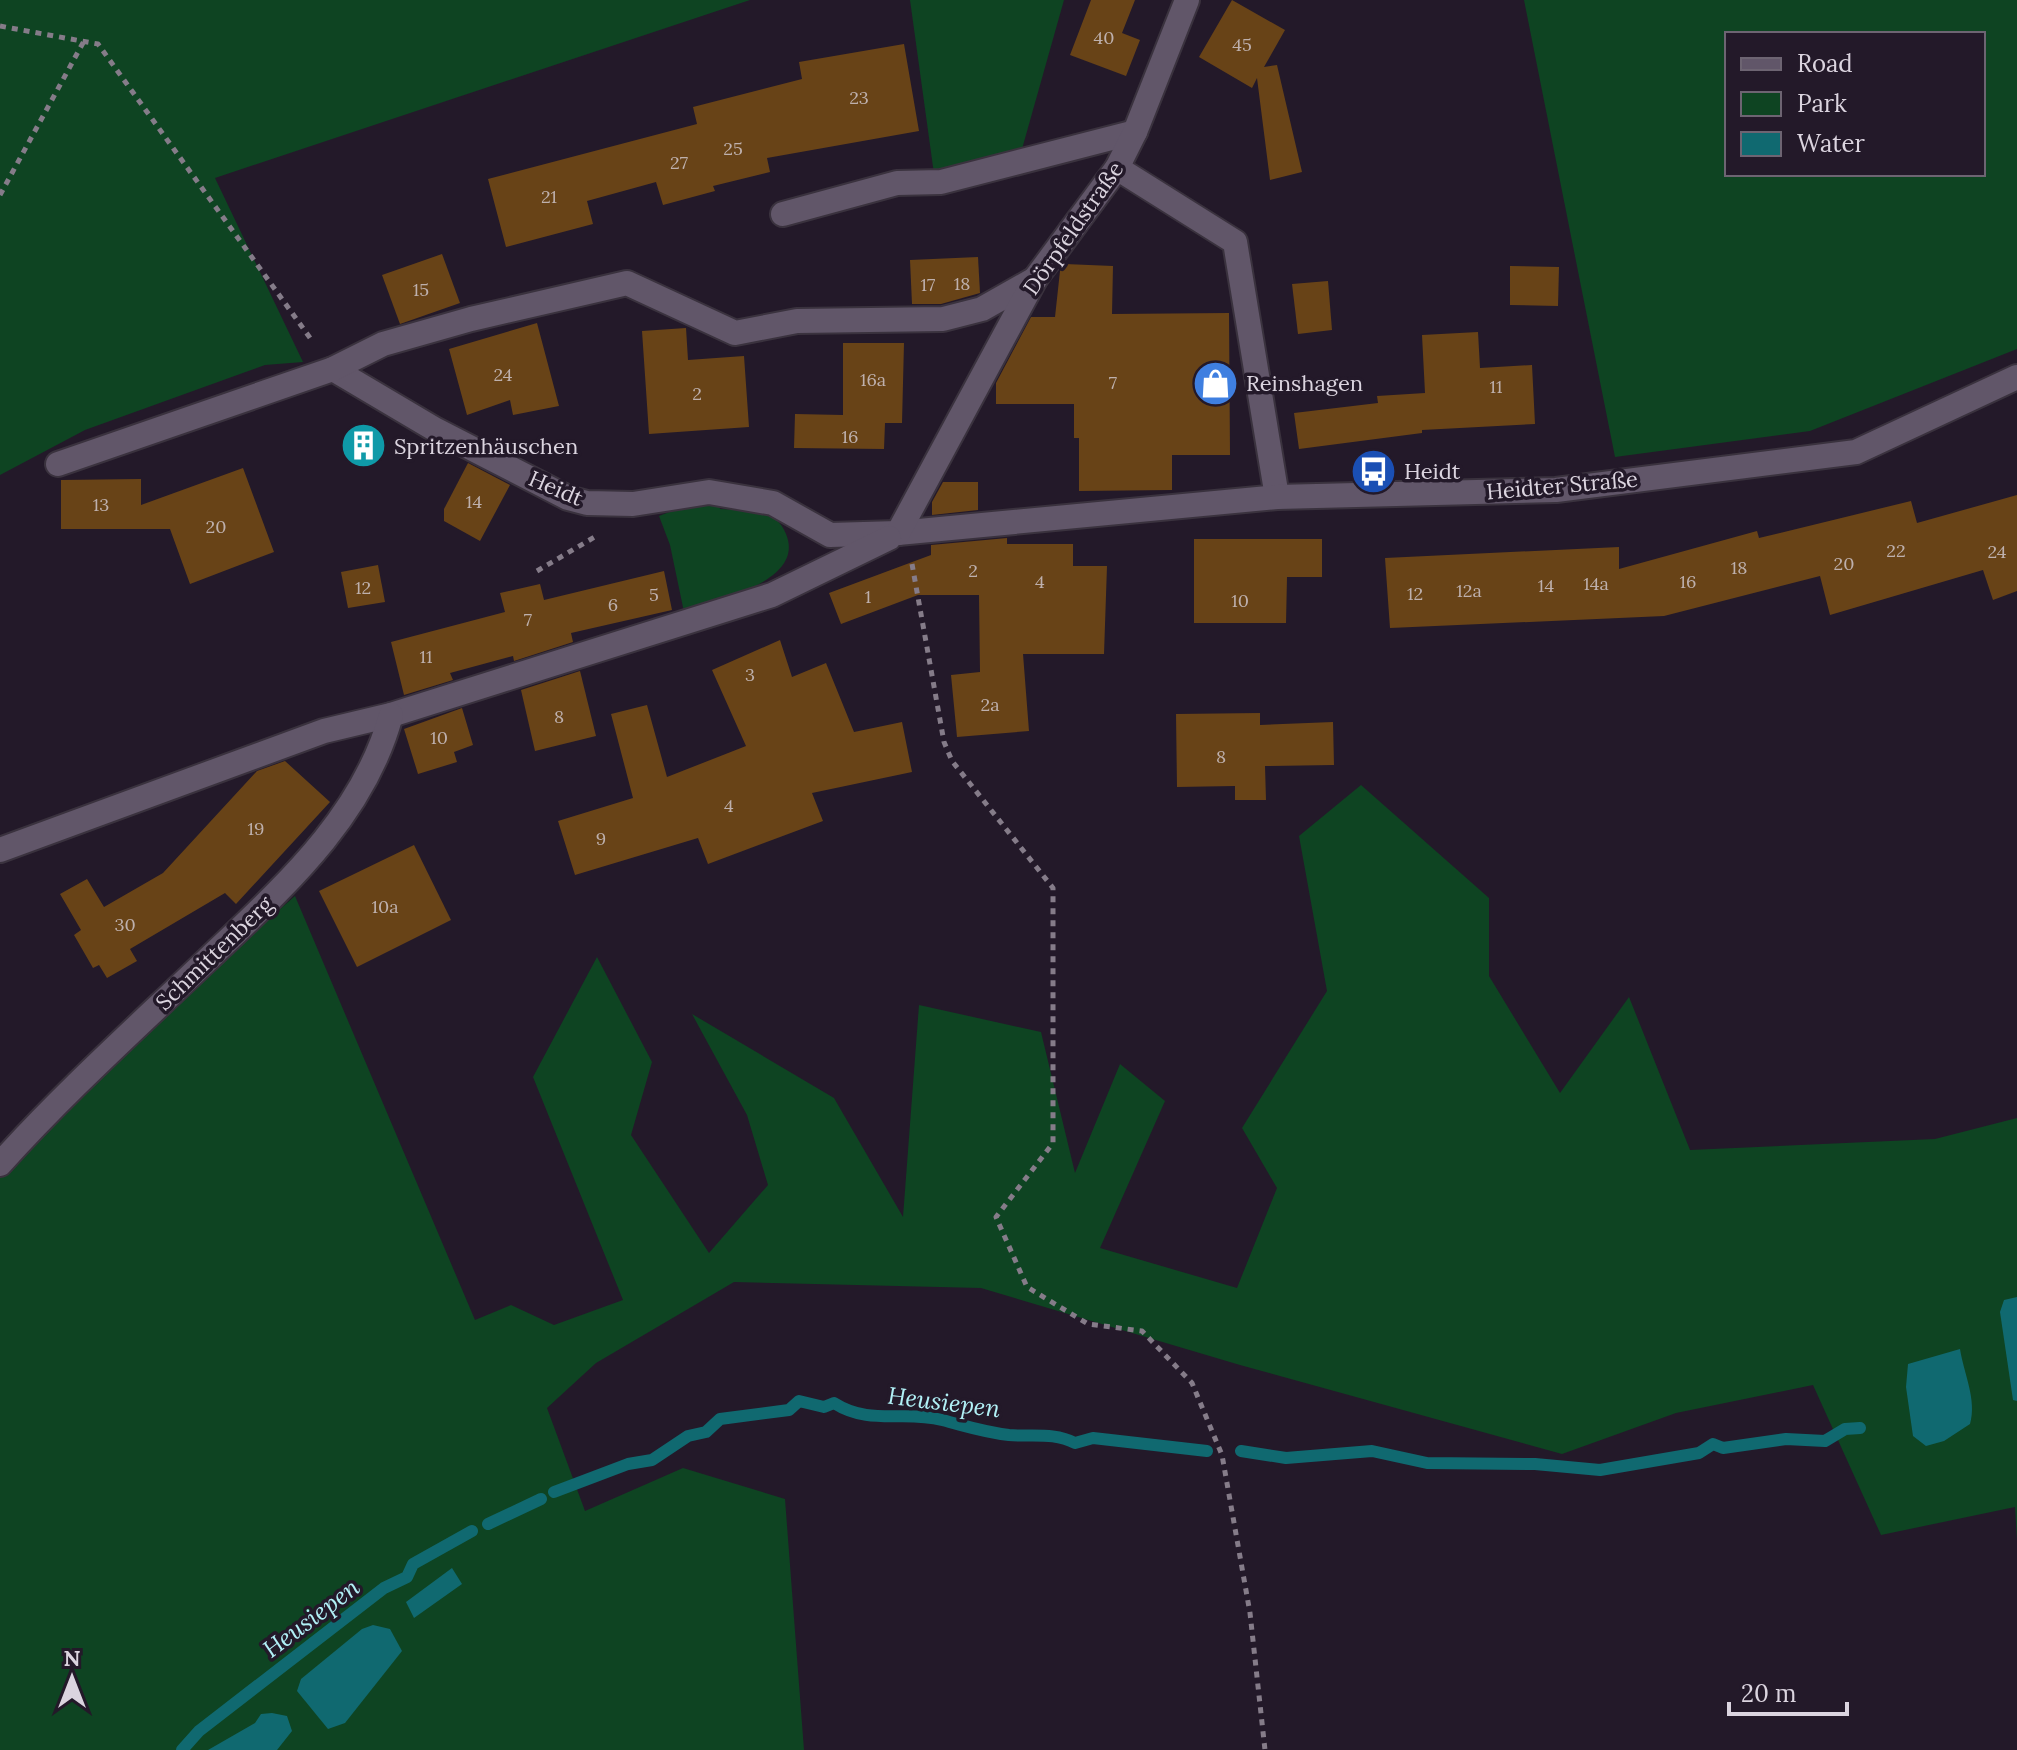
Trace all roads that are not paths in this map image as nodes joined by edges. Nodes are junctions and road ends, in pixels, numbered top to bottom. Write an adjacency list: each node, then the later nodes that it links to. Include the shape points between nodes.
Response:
1 (1187, 0): 2 (street, Dörpfeldstraße)
2 (1135, 132): 3 (street, Dörpfeldstraße); 4 (street, via 941,182 897,183)
3 (1117, 168): 5 (street, Dörpfeldstraße); 9 (street, via 1235,242)
4 (783, 214)
5 (1035, 279): 6 (street, via 982,309 943,319 797,321 735,333 627,283 383,344); 10 (street, Dörpfeldstraße)
6 (333, 369): 8 (street); 10 (street, Heidt, via 568,498 633,504 709,492 773,503 830,535)
7 (2017, 377): 9 (street, Heidter Straße, via 1856,452 1556,490)
8 (58, 464)
9 (1277, 497): 10 (street, Heidter Straße)
10 (898, 533): 11 (street, via 772,595)
11 (391, 715): 12 (street, via 324,731); 13 (street, Schmittenberg, via 383,745 345,817 272,898 37,1122)
12 (0, 850)
13 (0, 1164)

